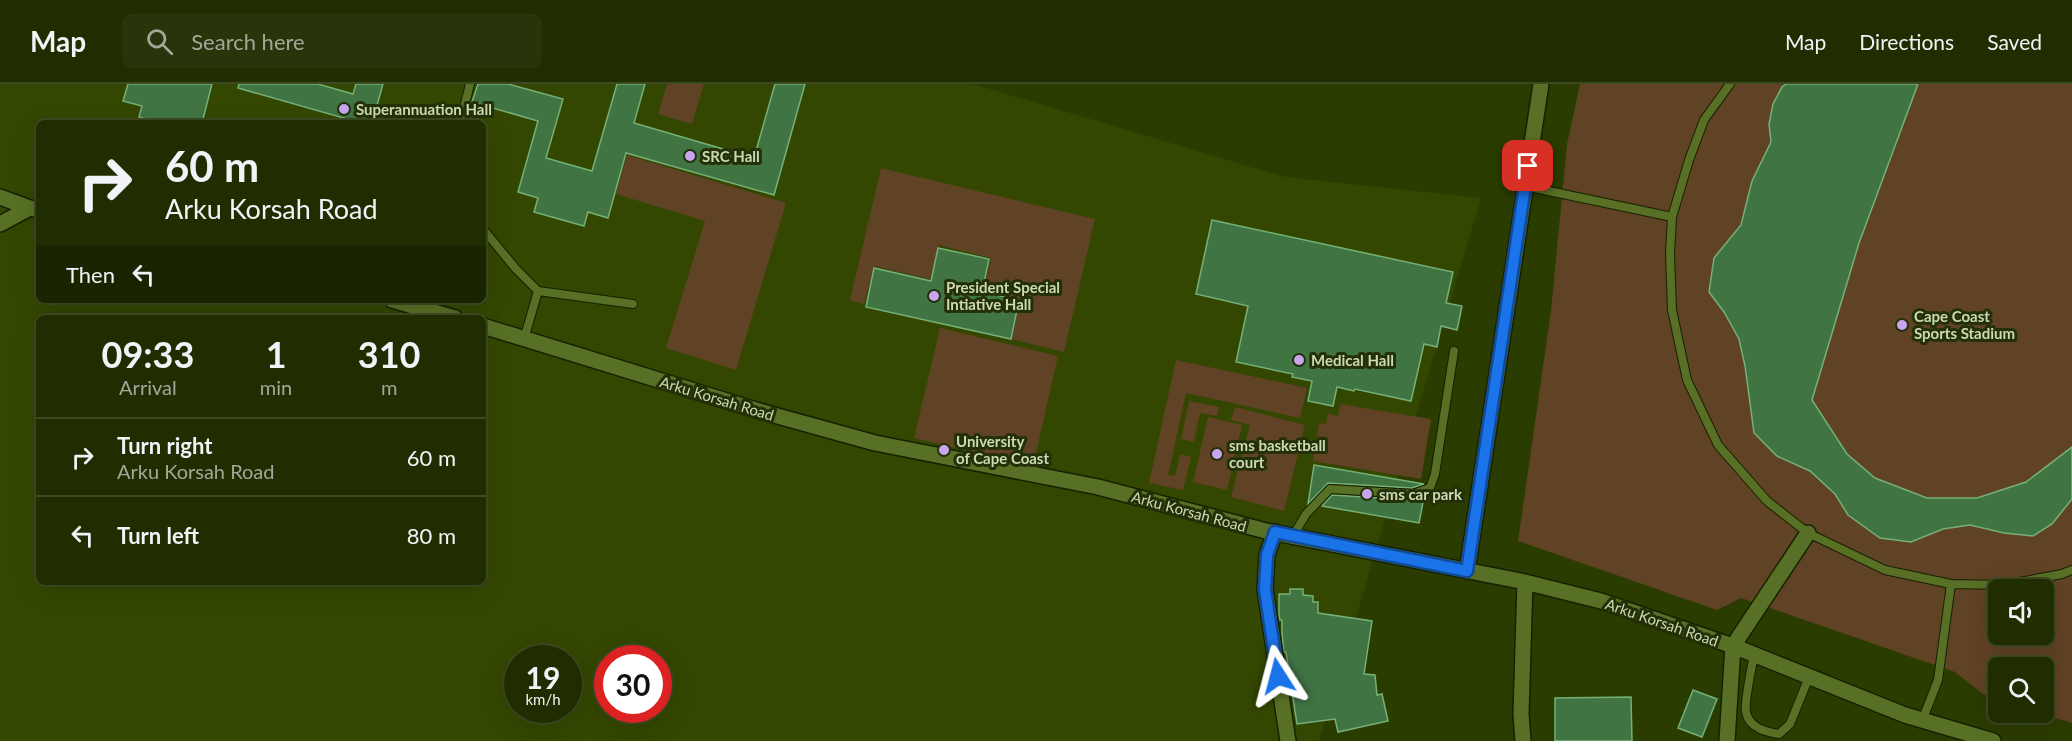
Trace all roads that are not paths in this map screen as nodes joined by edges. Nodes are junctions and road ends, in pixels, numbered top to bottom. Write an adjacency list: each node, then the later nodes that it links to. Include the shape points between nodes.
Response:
1 (470, 84): 4 (lane)
2 (1541, 84): 5 (street)
3 (1730, 84): 8 (lane, via 1704,120)
4 (461, 120)
5 (1525, 186): 8 (lane); 22 (street)
6 (0, 196): 7 (street)
7 (34, 209): 9 (street)
8 (1672, 217): 19 (lane, via 1672,310 1687,380 1718,445 1767,501)
9 (0, 224)
10 (486, 233): 11 (lane)
11 (538, 291): 13 (lane); 16 (lane)
12 (402, 303): 14 (street)
13 (633, 304)
14 (444, 315)
15 (486, 327): 16 (street, Arku Korsah Road)
16 (524, 339): 18 (street, Arku Korsah Road, via 874,443 1098,487)
17 (1454, 351): 20 (lane, via 1430,488 1413,494 1330,489 1306,514)
18 (1275, 532): 20 (street, Arku Korsah Road); 29 (street, via 1267,555 1265,590)
19 (1808, 533): 24 (lane, via 1885,570); 25 (street)
20 (1293, 536): 22 (street, Arku Korsah Road)
21 (2072, 570): 24 (lane, via 2003,585)
22 (1467, 571): 23 (street, Arku Korsah Road)
23 (1525, 582): 25 (street, Arku Korsah Road, via 1601,601); 30 (street)
24 (1951, 584): 28 (lane, via 1938,680)
25 (1733, 646): 26 (street, Arku Korsah Road); 31 (street)
26 (1754, 655): 27 (street, Arku Korsah Road); 27 (lane, via 1746,712 1762,732 1779,734 1790,724)
27 (1809, 677): 28 (street, Arku Korsah Road)
28 (1922, 721): 32 (street, Arku Korsah Road)
29 (1288, 741)
30 (1523, 741)
31 (1727, 741)
32 (1993, 741)

